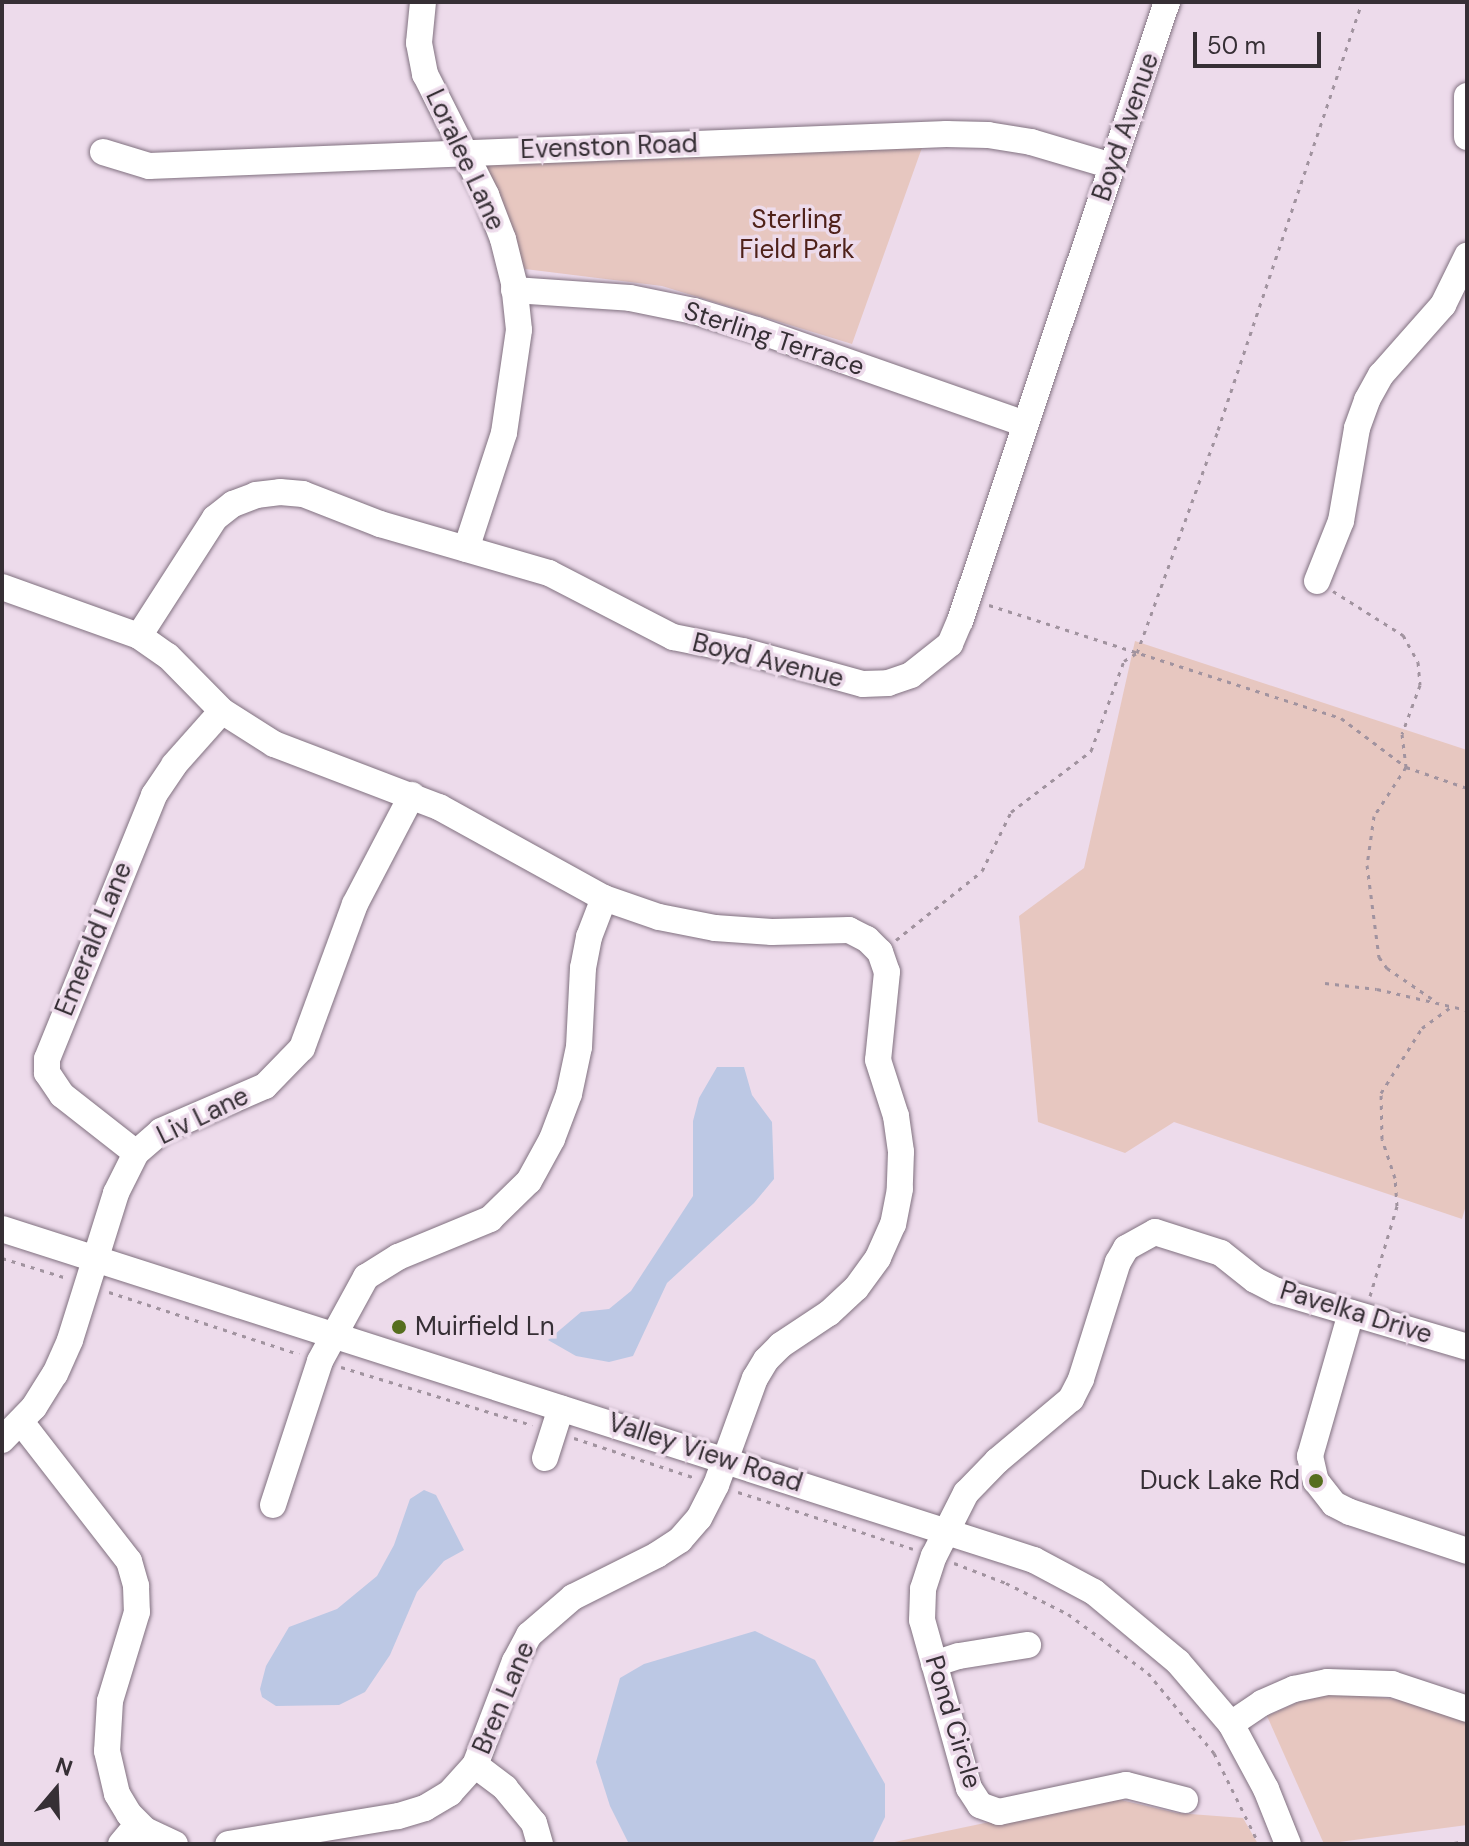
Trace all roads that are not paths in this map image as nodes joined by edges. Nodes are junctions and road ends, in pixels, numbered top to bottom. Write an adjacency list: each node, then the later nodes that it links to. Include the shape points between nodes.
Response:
1 (423, 2): 6 (street, Loralee Lane, via 419,43 425,74)
2 (1167, 2): 7 (street, Boyd Avenue)
3 (1467, 96): 4 (street)
4 (1467, 137)
5 (103, 152): 6 (street, Evenston Road, via 149,166)
6 (464, 153): 7 (street, Evenston Road, via 988,135); 9 (street, Loralee Lane, via 503,239)
7 (1112, 166): 10 (street, Boyd Avenue)
8 (1467, 256): 12 (street, via 1443,305 1381,375 1367,400 1341,521)
9 (514, 290): 10 (street, Sterling Terrace, via 630,298 694,311); 11 (street, Loralee Lane, via 519,330 512,396)
10 (1025, 424): 11 (street, Boyd Avenue, via 950,644 899,679 863,684 673,637 549,573)
11 (466, 549): 14 (street, Boyd Avenue, via 303,494 256,495 215,518)
12 (1317, 581)
13 (2, 587): 14 (street)
14 (139, 636): 15 (street, via 168,656)
15 (222, 711): 16 (street, via 274,744); 18 (street, Emerald Lane, via 154,795 47,1059 53,1085)
16 (412, 795): 17 (street); 18 (street, Liv Lane, via 355,904 302,1048 265,1086 161,1131)
17 (604, 898): 22 (street, via 583,968 579,1047 569,1094 529,1181 490,1219 398,1257 366,1277); 27 (street, Bren Lane, via 715,928 849,930 880,952 887,972 878,1060 901,1152 893,1224 878,1258 856,1288 766,1360)
18 (136, 1153): 20 (street, Liv Lane)
19 (2, 1229): 20 (street, Valley View Road)
20 (93, 1258): 22 (street, Valley View Road); 25 (street, Liv Lane, via 55,1374)
21 (1360, 1306): 23 (street, Pavelka Drive); 29 (street, Pavelka Drive, via 1277,1291 1221,1253 1155,1232 1140,1237 1118,1262 1071,1399 978,1478); 30 (street, via 1310,1456 1308,1485 1334,1504)
22 (334, 1335): 24 (street, Valley View Road); 28 (street, via 320,1361)
23 (1467, 1347)
24 (557, 1420): 26 (street); 27 (street, Valley View Road)
25 (12, 1431): 37 (street, via 129,1561 137,1612 110,1701 107,1738 117,1794)
26 (545, 1458)
27 (723, 1459): 29 (street, Valley View Road); 35 (street, Bren Lane, via 699,1518 680,1540 573,1597 529,1635)
28 (273, 1505)
29 (947, 1530): 32 (street, Pond Circle, via 923,1589 922,1620); 34 (street, Valley View Road, via 1034,1560 1094,1592 1178,1662)
30 (1467, 1551)
31 (1028, 1645): 32 (street)
32 (934, 1664): 36 (street, Pond Circle, via 969,1788 980,1805 999,1812 1126,1785)
33 (1467, 1709): 34 (street, via 1392,1684 1327,1682 1294,1689)
34 (1231, 1724): 43 (street, Valley View Road)
35 (475, 1765): 38 (street, Bren Lane, via 450,1793); 42 (street, via 505,1788 534,1823)
36 (1185, 1800)
37 (138, 1824): 39 (street); 40 (street)
38 (374, 1832): 41 (street, Bren Lane)
39 (121, 1844)
40 (175, 1844)
41 (228, 1844)
42 (540, 1844)
43 (1288, 1844)

